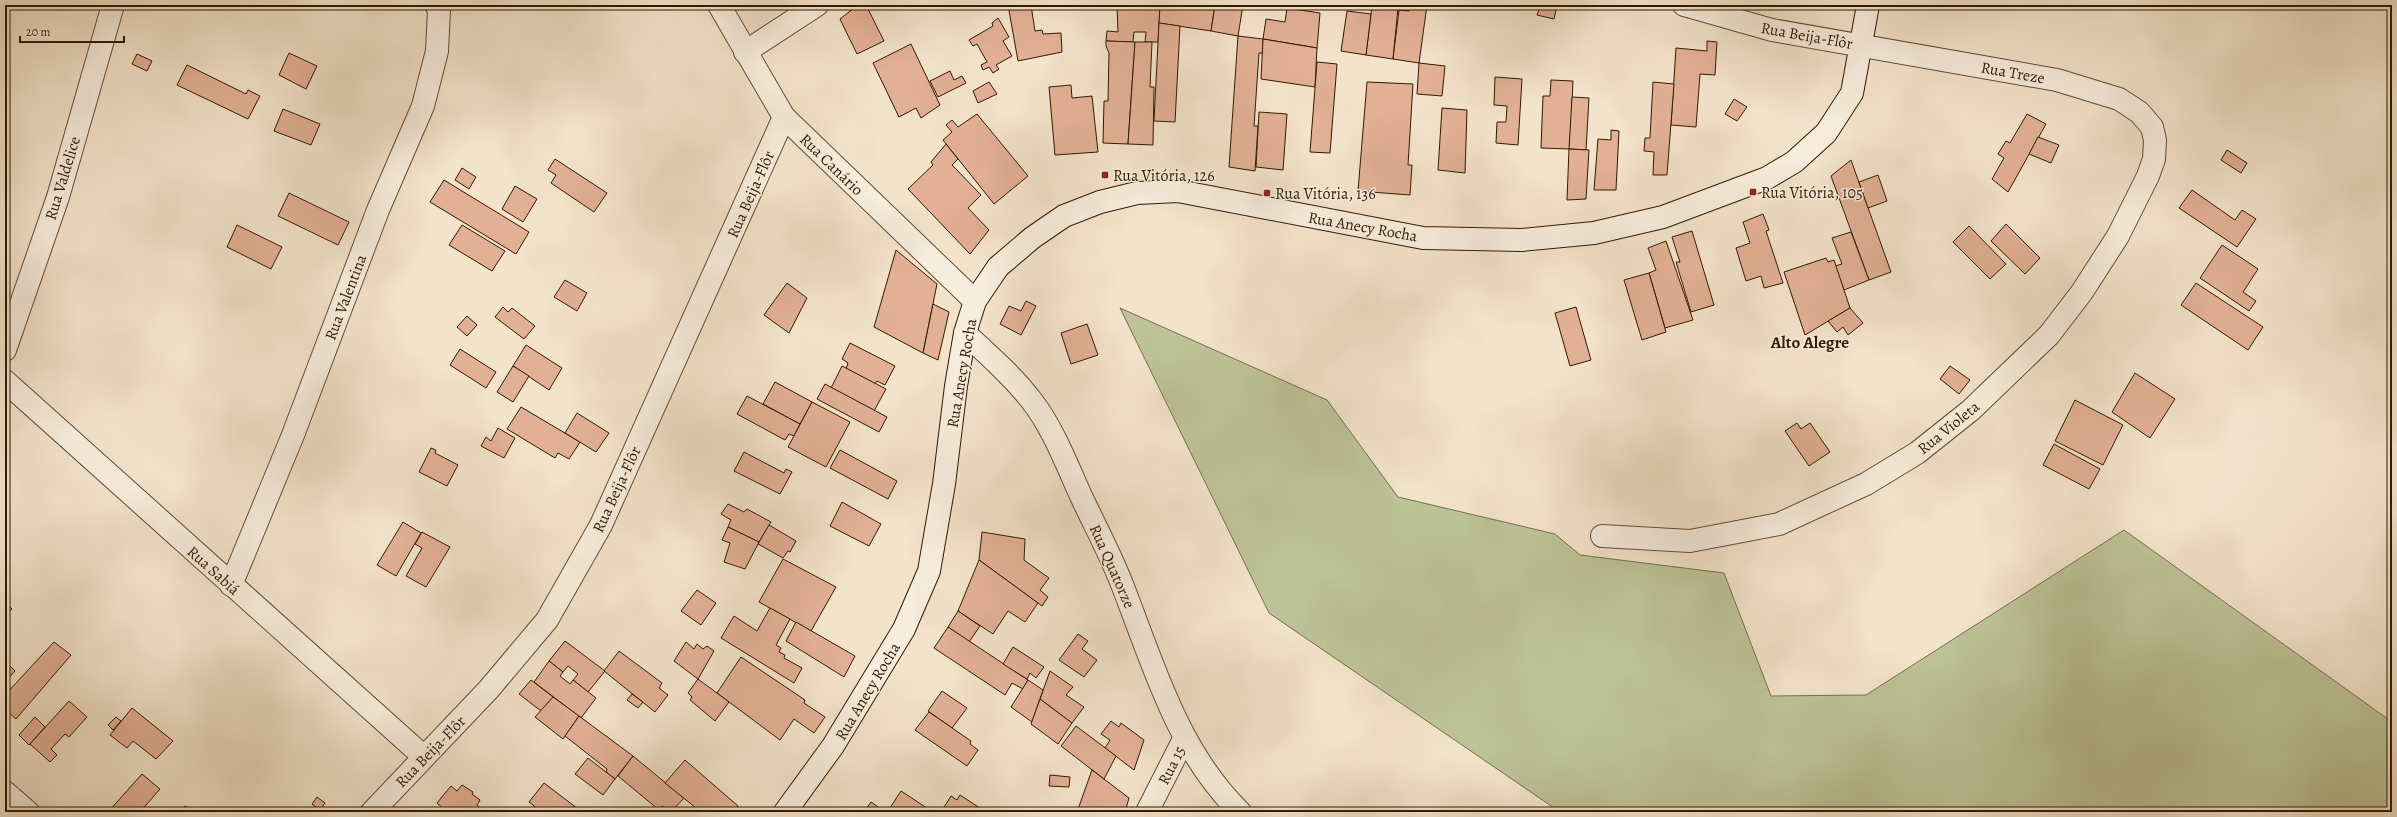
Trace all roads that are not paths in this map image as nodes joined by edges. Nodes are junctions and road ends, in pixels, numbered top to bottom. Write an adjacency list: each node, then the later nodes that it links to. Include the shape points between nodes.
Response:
1 (113, 5): 13 (street, Rua Valdelice, via 58,197)
2 (436, 5): 16 (street, Rua Valentina, via 439,10 437,51 423,106 378,210 293,436)
3 (719, 5): 8 (street, Rua Canário)
4 (817, 5): 8 (street)
5 (1684, 5): 7 (street, Rua Beija-Flôr, via 1772,30)
6 (1868, 5): 7 (street, Rua Anecy Rocha)
7 (1862, 45): 10 (street, Rua Treze, via 2057,80 2119,99 2139,112); 11 (street, Rua Anecy Rocha, via 1852,93 1826,133 1794,162 1760,181 1663,217 1594,233 1522,240 1423,238 1178,191 1137,192 1100,202 1064,216 1032,238 998,268)
8 (745, 52): 9 (street, Rua Canário)
9 (784, 117): 11 (street, Rua Canário); 18 (street, Rua Beija-Flôr, via 601,525 551,614 490,689)
10 (2152, 127): 15 (street, Rua Violeta, via 2155,140 2154,159 2148,176 2118,236 2082,292 2049,335 1971,410 1917,453 1866,484 1779,524 1690,541)
11 (975, 301): 12 (street, Rua Anecy Rocha)
12 (965, 334): 17 (street, Rua Quatorze, via 1003,368 1032,401 1058,446 1124,590); 22 (street, Rua Anecy Rocha, via 929,571 904,629 833,746)
13 (5, 350)
14 (5, 381): 16 (street, Rua Sabiá)
15 (1602, 536)
16 (231, 585): 18 (street, Rua Sabiá)
17 (1184, 739): 23 (street, Rua 15); 24 (street, Rua Quatorze, via 1220,792)
18 (424, 757): 21 (street, Rua Beija-Flôr)
19 (5, 792): 20 (street)
20 (28, 812)
21 (372, 812)
22 (785, 812)
23 (1148, 812)
24 (1240, 812)

